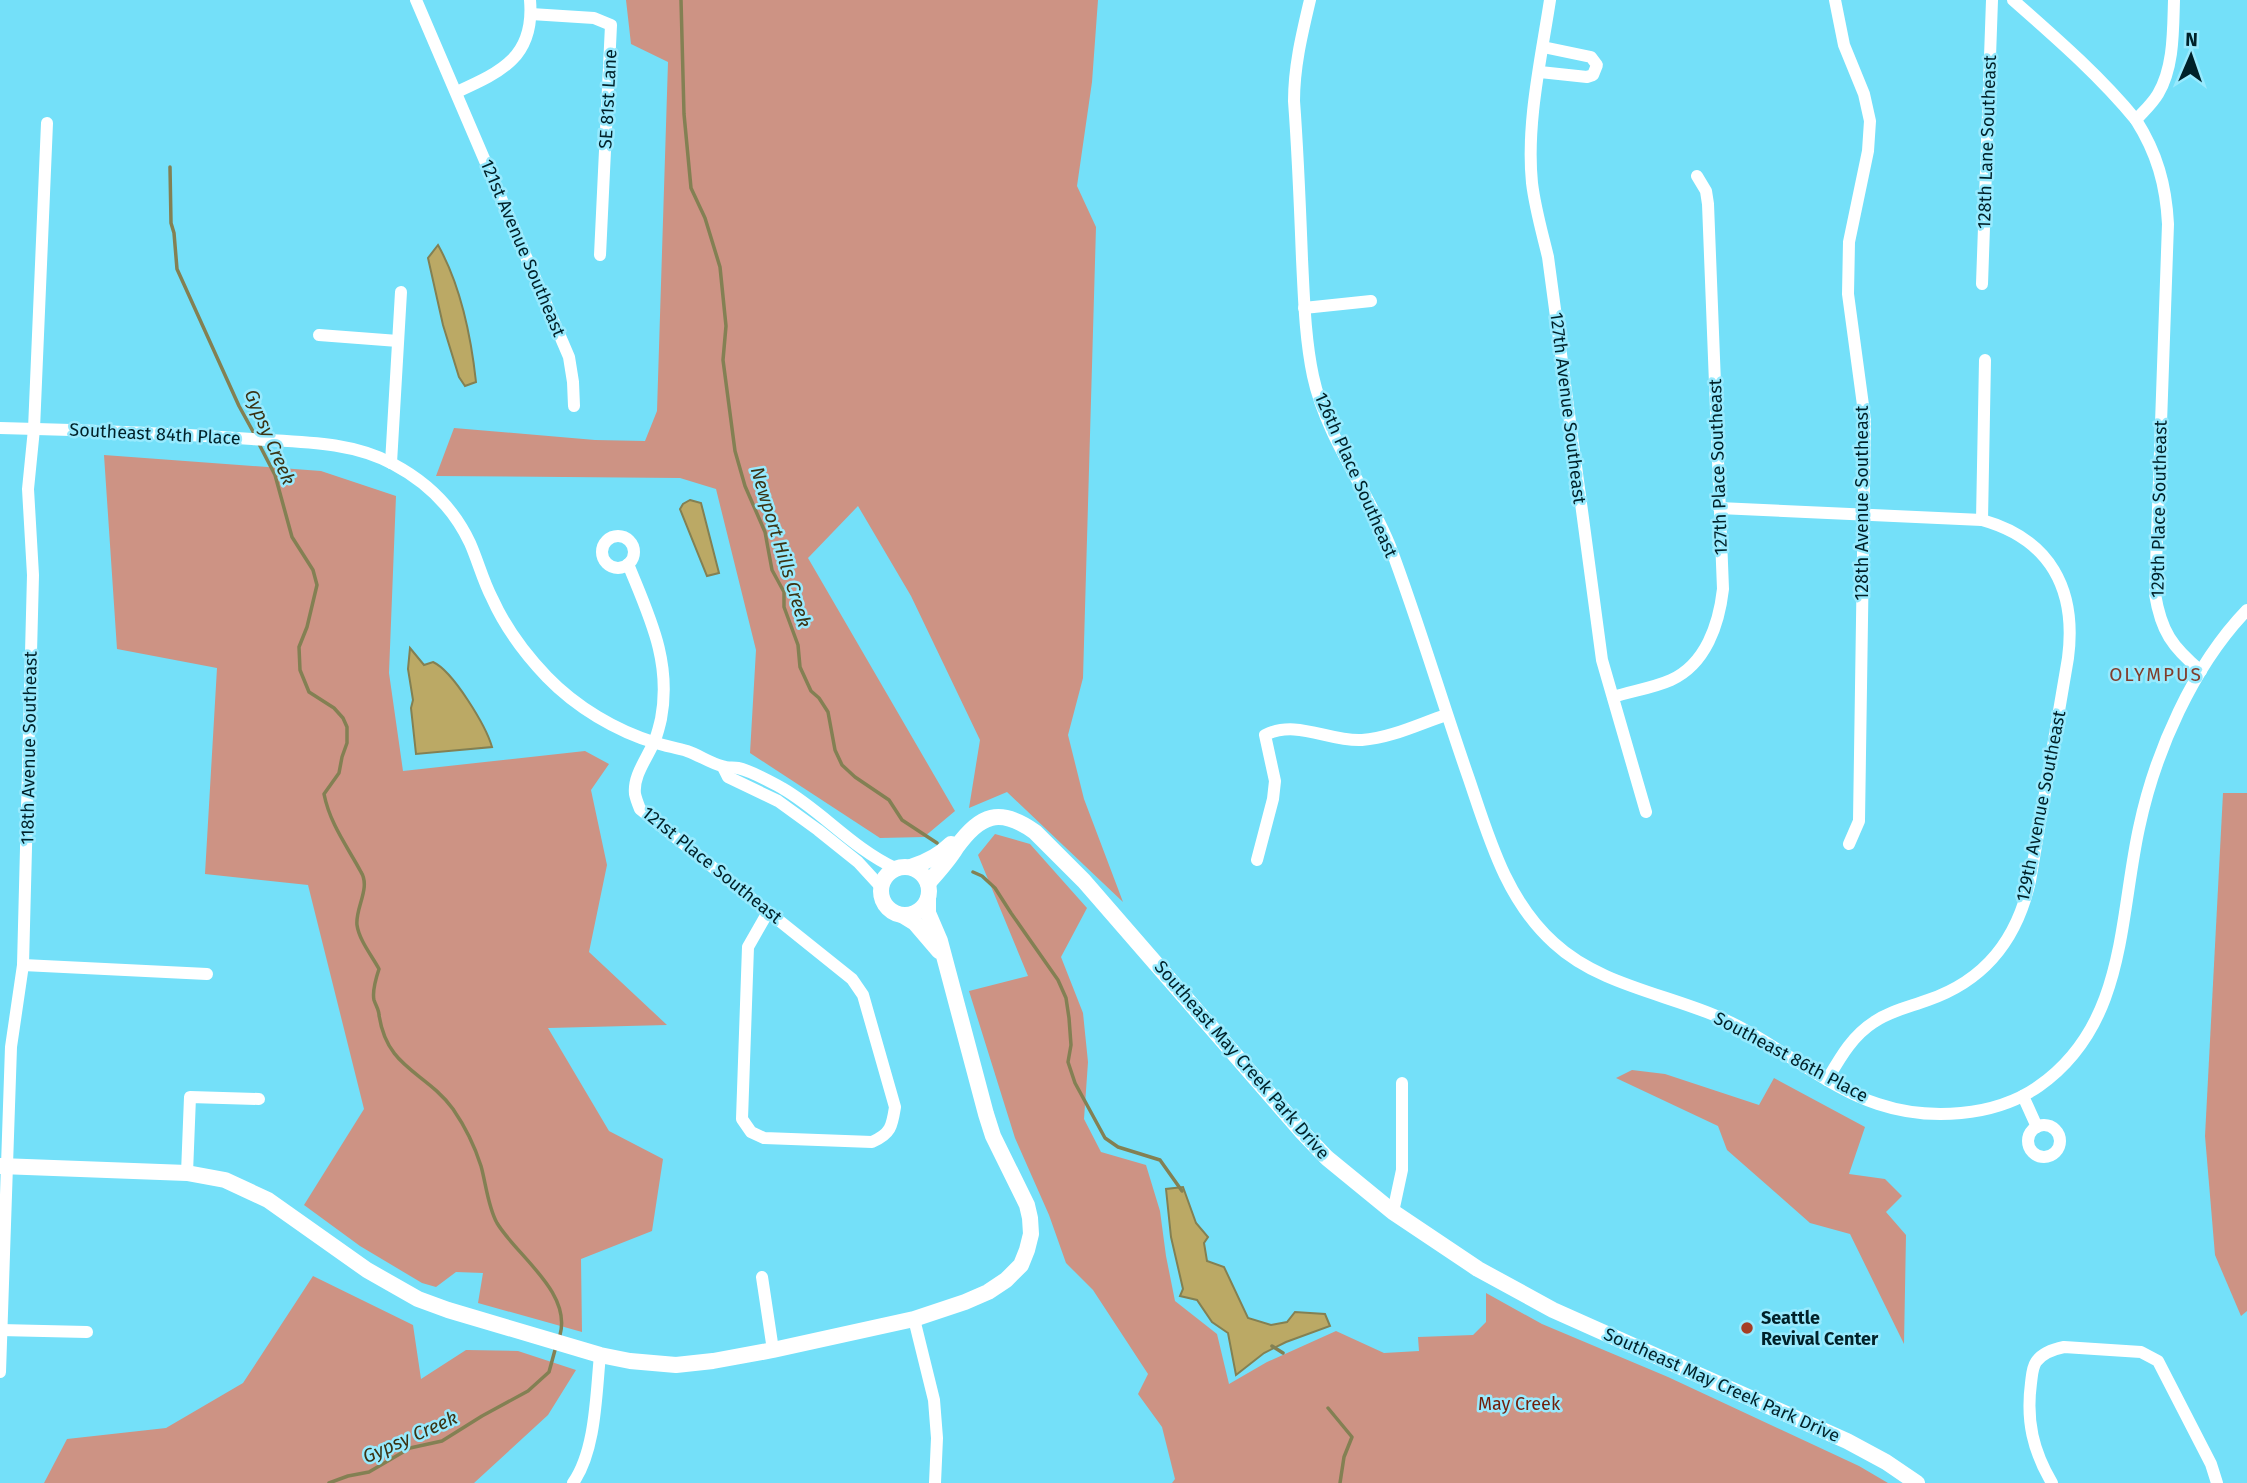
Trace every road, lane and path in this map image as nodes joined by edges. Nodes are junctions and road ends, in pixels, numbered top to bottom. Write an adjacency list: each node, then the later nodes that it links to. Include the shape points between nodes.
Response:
1 (416, 0): 12 (street, 121st Avenue Southeast)
2 (530, 0): 9 (street)
3 (1310, 0): 20 (street, 126th Place Southeast, via 1294,78)
4 (1550, 0): 10 (street, 127th Avenue Southeast)
5 (1835, 0): 29 (street, 128th Avenue Southeast, via 1844,45 1870,121 1849,242 1848,294 1865,420)
6 (1992, 0): 17 (street, 128th Lane Southeast)
7 (2013, 0): 13 (street, 129th Place Southeast)
8 (2174, 0): 13 (street, via 2165,78)
9 (531, 14): 12 (street, via 520,50 503,69); 16 (street, SE 81st Lane, via 594,18 611,25)
10 (1543, 47): 11 (street, 127th Avenue Southeast); 11 (street, via 1591,57 1597,65 1587,77)
11 (1540, 72): 34 (street, 127th Avenue Southeast, via 1531,139 1534,201 1548,257 1598,636)
12 (457, 92): 24 (street, 121st Avenue Southeast, via 569,357)
13 (2136, 120): 33 (street, 129th Place Southeast, via 2158,162 2168,224 2155,594 2171,642)
14 (47, 123): 26 (street, 118th Avenue Southeast)
15 (1697, 176): 28 (street, 127th Place Southeast, via 1708,204)
16 (600, 255)
17 (1982, 284)
18 (401, 292): 22 (street)
19 (1371, 300): 20 (street)
20 (1304, 308): 35 (street, 126th Place Southeast, via 1318,395 1387,540)
21 (319, 335): 22 (street)
22 (398, 341): 27 (street)
23 (1985, 360): 30 (street)
24 (574, 406)
25 (0, 428): 26 (street, Southeast 84th Place)
26 (34, 429): 27 (street, Southeast 84th Place, via 284,441 347,447); 49 (street, 118th Avenue Southeast, via 28,489 33,575)
27 (391, 463): 36 (street, Southeast 84th Place, via 428,487 449,509 469,542 499,612 547,676 605,721)
28 (1719, 508): 29 (street, 129th Avenue Southeast); 34 (street, 127th Place Southeast, via 1723,589 1709,642 1694,663 1671,680)
29 (1863, 515): 30 (street, 129th Avenue Southeast); 40 (street, 128th Avenue Southeast, via 1859,821)
30 (1982, 520): 51 (street, 129th Avenue Southeast, via 2015,533 2045,556 2063,586 2068,606 2068,657 2025,901 2003,944 1971,980 1876,1020 1848,1046)
31 (628, 564): 36 (street, 121st Place Southeast, via 663,659 663,701)
32 (2247, 610): 33 (street)
33 (2201, 671): 53 (street, via 2162,751 2147,794 2107,994 2080,1045 2044,1083)
34 (1613, 697): 38 (street, 127th Avenue Southeast)
35 (1446, 715): 41 (street, via 1361,740 1297,729 1265,735 1275,781); 47 (street, 126th Place Southeast, via 1497,860 1513,894)
36 (654, 743): 37 (street, Southeast 84th Place); 45 (street, 121st Place Southeast, via 639,770 635,791 639,809)
37 (723, 767): 42 (street, Southeast 84th Place, via 738,768 782,788 878,860); 43 (street, Southeast 84th Place, via 729,778 778,801 818,830)
38 (1646, 812)
39 (965, 835): 42 (street, Southeast May Creek Park Drive, via 926,862); 44 (street, Southeast May Creek Park Drive); 58 (street, Southeast May Creek Park Drive, via 995,817 1016,820 1035,832 1084,881 1319,1149)
40 (1849, 844)
41 (1257, 860)
42 (903, 867): 43 (street, via 888,872); 44 (street, via 925,876)
43 (880, 886): 46 (street, via 887,908)
44 (928, 891): 46 (street, via 917,912); 48 (street, via 928,914)
45 (768, 912): 45 (street, 121st Place Southeast, via 852,979 863,995 895,1107 884,1137 872,1142 764,1138 751,1132 742,1119 748,947)
46 (902, 915): 48 (street)
47 (1536, 926): 51 (street, Southeast 86th Place, via 1583,964 1713,1014)
48 (943, 955): 60 (street, via 986,1114 1027,1205 1031,1234 1021,1265 1006,1280 965,1302)
49 (23, 965): 50 (street); 56 (street, 118th Avenue Southeast, via 11,1047)
50 (207, 974)
51 (1827, 1080): 53 (street, Southeast 86th Place, via 1879,1104 1908,1111 1963,1113)
52 (1402, 1083): 58 (street, via 1402,1170)
53 (2023, 1097): 55 (street)
54 (259, 1099): 57 (street, via 190,1097)
55 (2037, 1127)
56 (4, 1166): 57 (street); 61 (street, 118th Avenue Southeast)
57 (187, 1173): 64 (street, via 226,1180 254,1192 367,1270 418,1298)
58 (1393, 1212): 68 (street, Southeast May Creek Park Drive, via 1478,1269 1553,1310 1847,1441)
59 (762, 1277): 63 (street)
60 (914, 1319): 63 (street); 67 (street, via 934,1400)
61 (1, 1330): 62 (street); 65 (street, 118th Avenue Southeast)
62 (87, 1332)
63 (773, 1350): 64 (street, via 676,1364)
64 (600, 1355): 66 (street, via 591,1433)
65 (0, 1372)
66 (573, 1483)
67 (936, 1483)
68 (1917, 1483)
69 (2052, 1483): 70 (street, via 2030,1430 2030,1392 2036,1360 2064,1347 2151,1356 2163,1368)
70 (2217, 1483)

